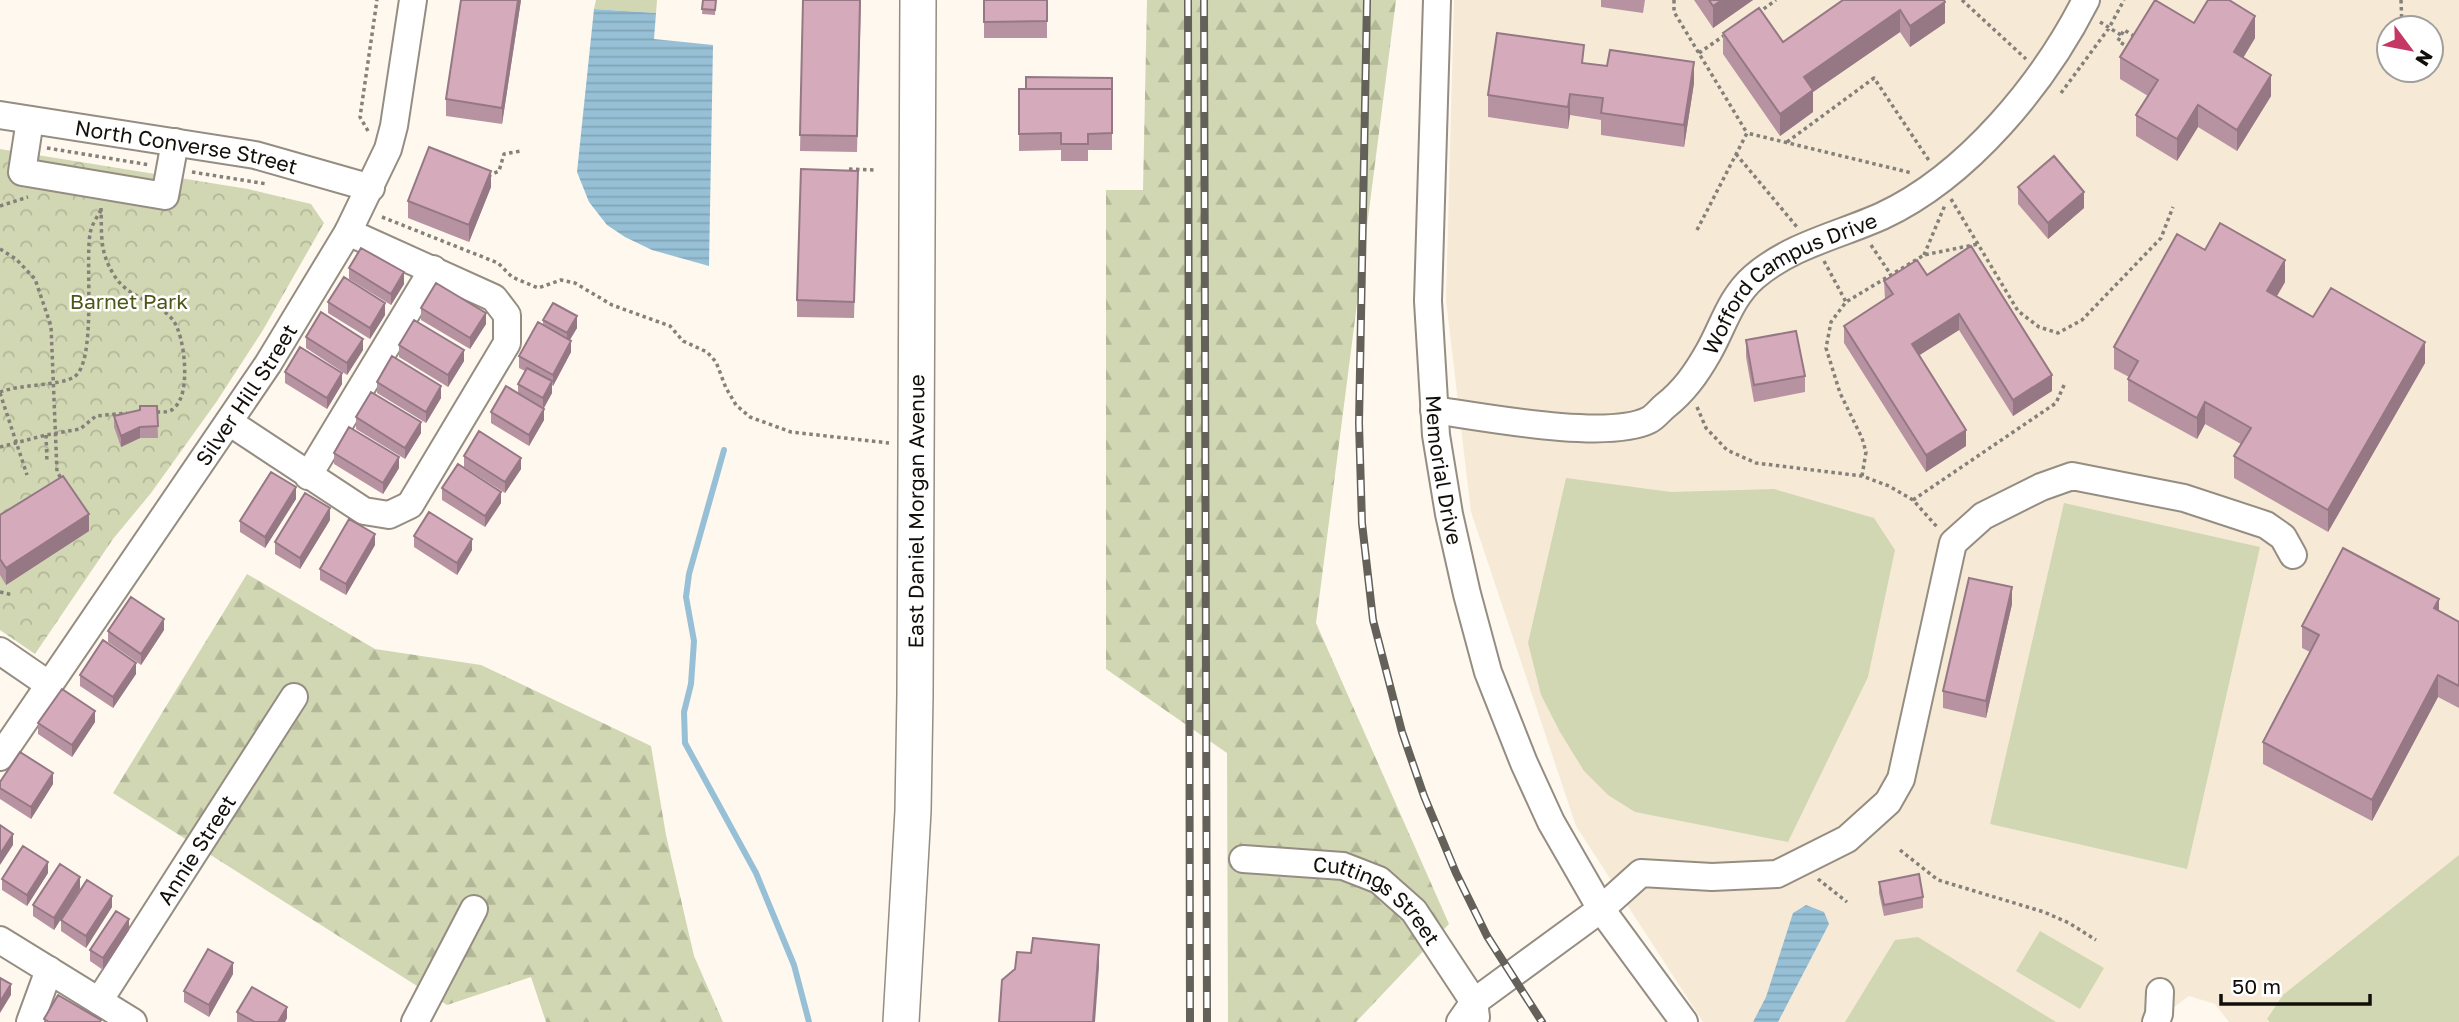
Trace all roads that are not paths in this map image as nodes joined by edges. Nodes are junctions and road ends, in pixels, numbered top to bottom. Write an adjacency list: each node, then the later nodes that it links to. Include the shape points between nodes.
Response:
1 (413, 0): 8 (street, Silver Hill Street, via 394,126)
2 (918, 0): 30 (main road, East Daniel Morgan Avenue, via 915,708)
3 (1437, 0): 11 (street, Memorial Drive, via 1428,301)
4 (2091, 10): 11 (street, Wofford Campus Drive, via 1985,141 1942,180 1886,214 1811,243 1754,277 1732,303 1684,391 1648,420 1607,429 1511,422)
5 (0, 115): 6 (street, North Converse Street)
6 (30, 120): 7 (street, North Converse Street); 7 (street, via 22,172 165,196)
7 (175, 142): 8 (street, North Converse Street, via 255,155)
8 (371, 188): 9 (street, Silver Hill Street)
9 (348, 232): 10 (street); 12 (street, Silver Hill Street)
10 (433, 269): 13 (street); 13 (street, via 494,298 507,315 507,343 417,494 410,505 389,515 364,511)
11 (1434, 410): 21 (street, Memorial Drive, via 1449,514 1489,672 1551,822)
12 (229, 422): 13 (street); 16 (street, Silver Hill Street)
13 (309, 476)
14 (2293, 555): 21 (street, via 2283,537 2266,525 2184,498 2072,476 2041,486 1983,516 1953,543 1901,779 1888,802 1847,839 1777,874 1641,873)
15 (0, 651): 16 (street)
16 (48, 684): 18 (street, Silver Hill Street)
17 (295, 697): 25 (street, Annie Street)
18 (0, 757)
19 (1243, 859): 26 (street, Cuttings Street, via 1343,866 1379,880 1414,911)
20 (474, 909): 29 (street)
21 (1601, 909): 26 (street); 31 (street, Memorial Drive)
22 (0, 940): 23 (street)
23 (49, 970): 25 (street); 27 (street)
24 (2160, 992): 32 (street)
25 (99, 1001): 28 (street)
26 (1470, 1015)
27 (30, 1022)
28 (133, 1022)
29 (415, 1022)
30 (901, 1022)
31 (1684, 1022)
32 (2156, 1022)

